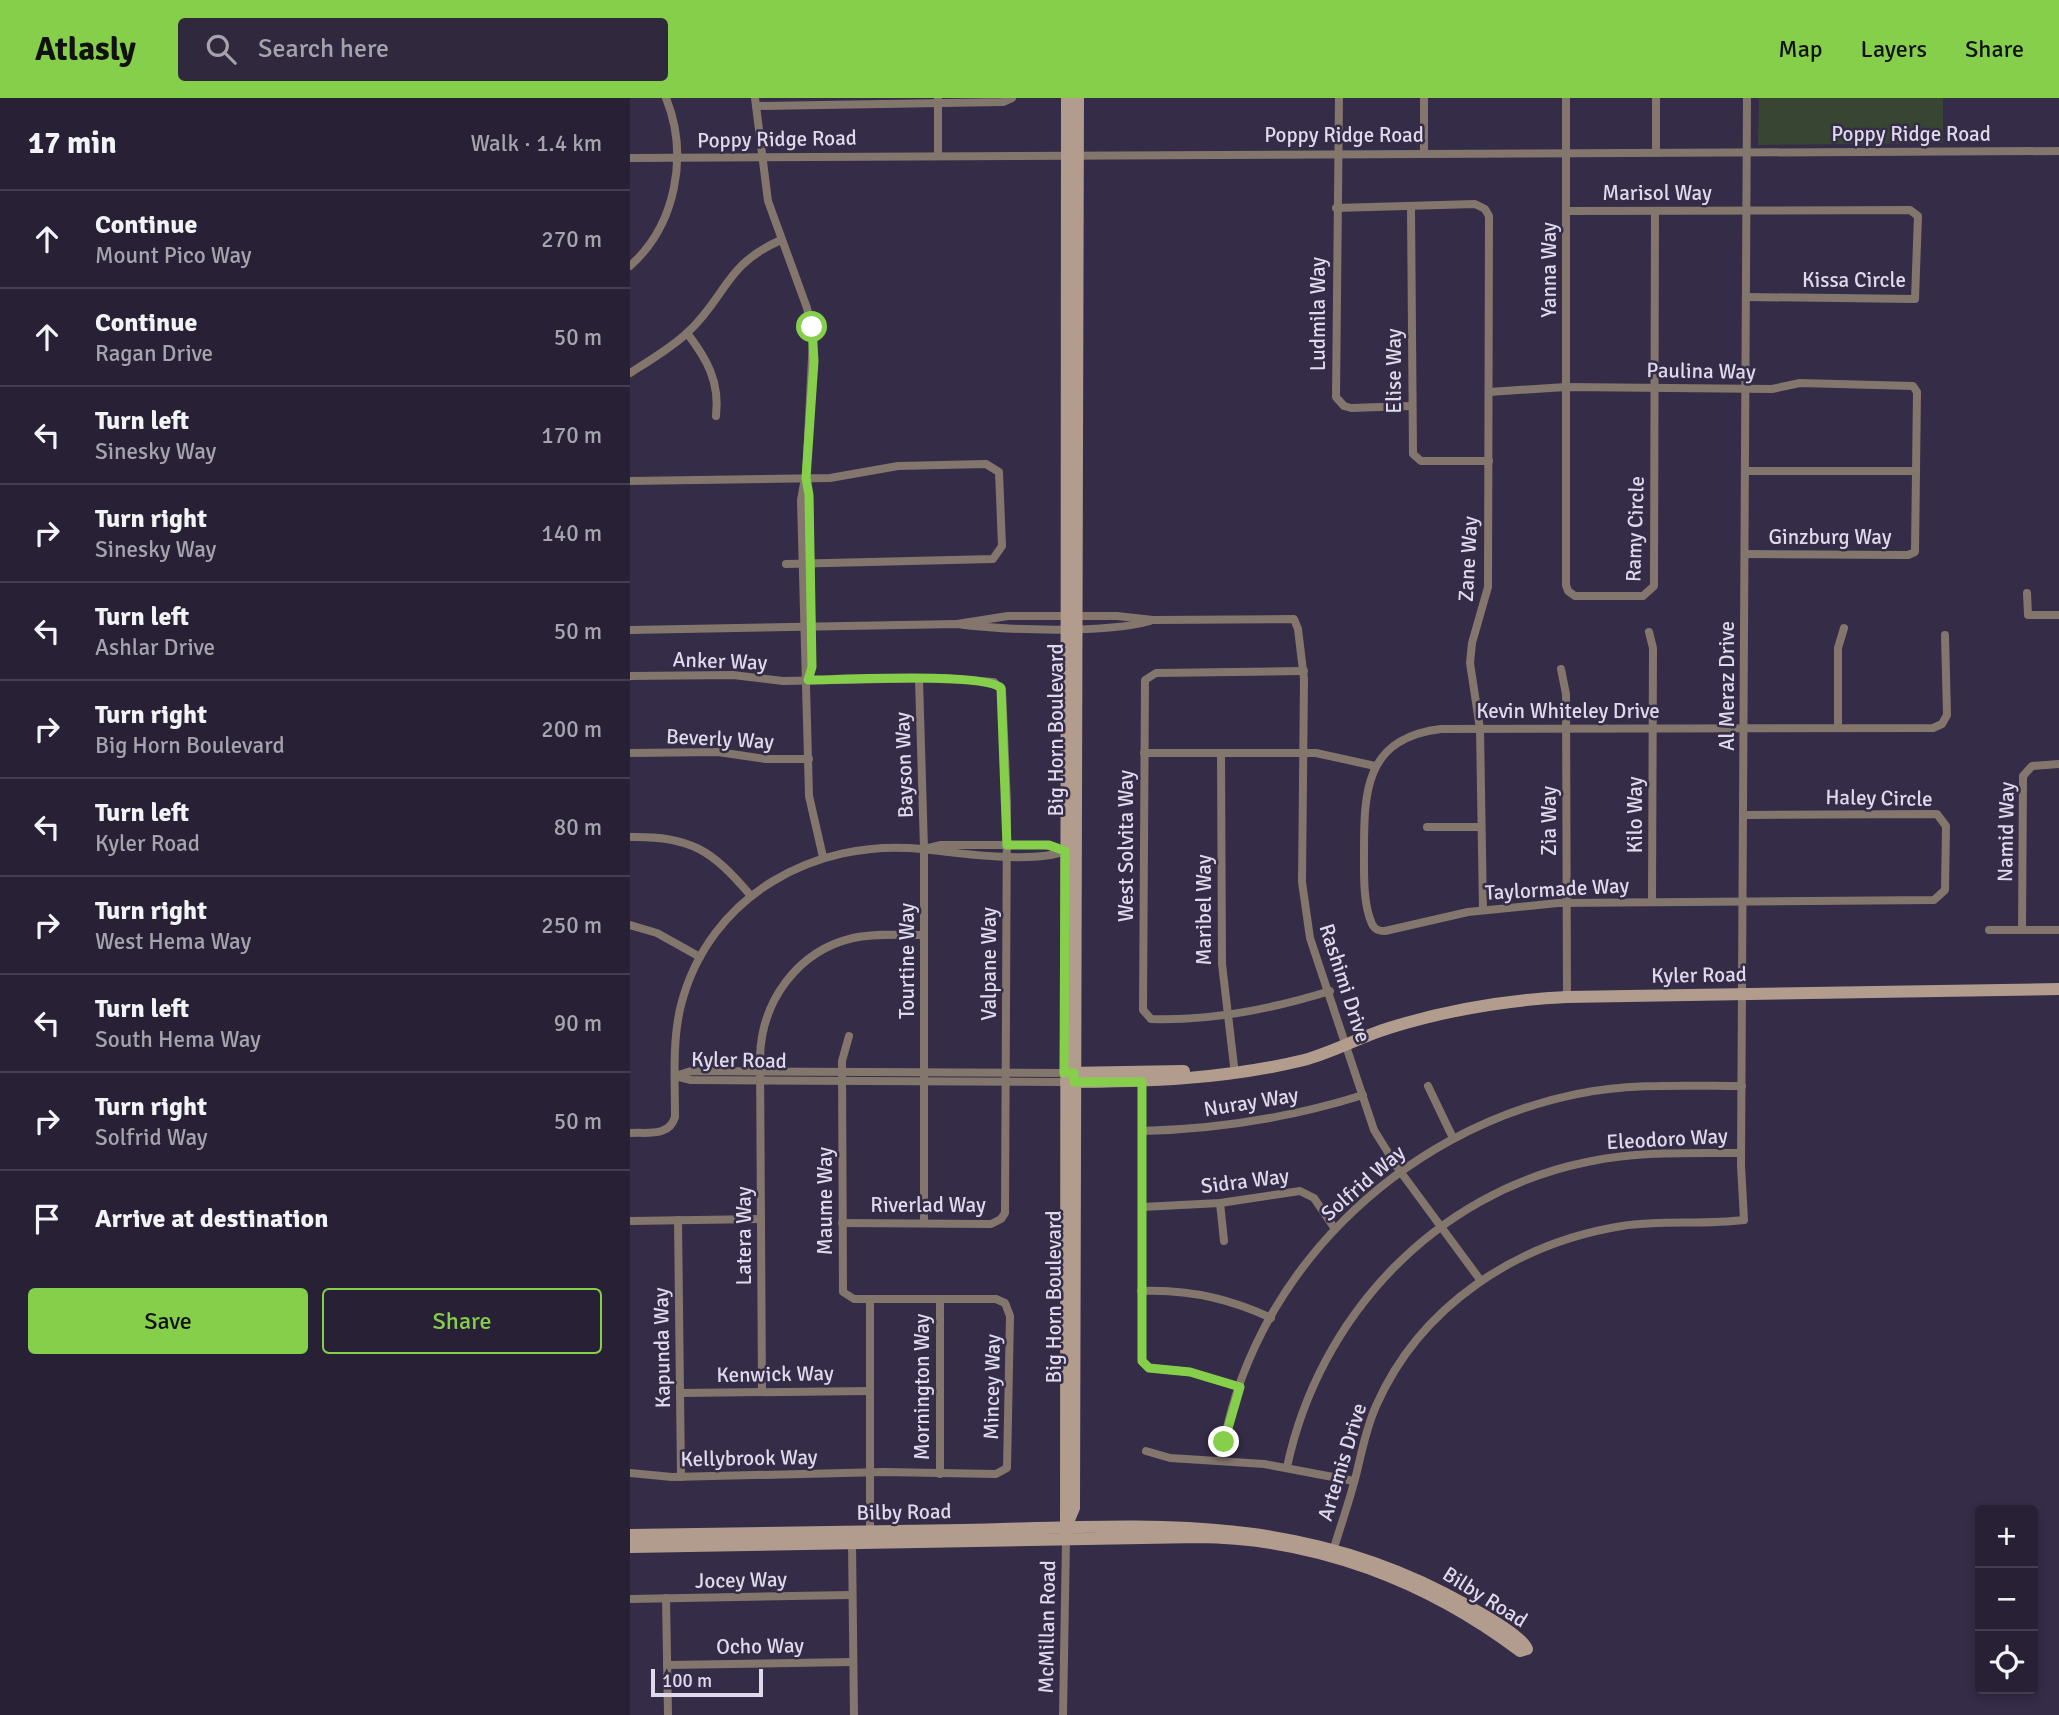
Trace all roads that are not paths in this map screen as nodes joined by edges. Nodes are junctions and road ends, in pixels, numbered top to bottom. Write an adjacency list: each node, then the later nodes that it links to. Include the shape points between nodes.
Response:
1 (666, 98): 23 (street, via 674,118)
2 (1012, 98): 11 (street, via 1003,102)
3 (1067, 98): 19 (main road, Big Horn Boulevard)
4 (1077, 98): 19 (main road, Big Horn Boulevard)
5 (1339, 98): 15 (street, Ludmila Way)
6 (1424, 98): 16 (street)
7 (1566, 98): 17 (street, Yanna Way)
8 (1656, 98): 18 (street)
9 (1748, 98): 14 (street, Al Meraz Drive)
10 (869, 100): 11 (street); 12 (street)
11 (938, 100): 20 (street)
12 (755, 102): 21 (street)
13 (2059, 151): 14 (street, Poppy Ridge Road)
14 (1747, 152): 18 (street, Poppy Ridge Road); 28 (street, Al Meraz Drive)
15 (1338, 153): 16 (street, Poppy Ridge Road); 19 (street, Poppy Ridge Road); 24 (street, Ludmila Way)
16 (1424, 153): 17 (street, Poppy Ridge Road)
17 (1566, 153): 18 (street, Poppy Ridge Road); 26 (street, Yanna Way)
18 (1656, 153)
19 (1072, 154): 20 (street, Poppy Ridge Road); 51 (main road, Big Horn Boulevard)
20 (939, 155): 21 (street, Poppy Ridge Road)
21 (764, 157): 23 (street, Poppy Ridge Road); 29 (street, via 768,201)
22 (630, 158): 23 (street, Poppy Ridge Road)
23 (679, 158): 30 (street, via 665,219)
24 (1336, 208): 25 (street); 39 (street, Ludmila Way, via 1336,397 1351,408)
25 (1411, 208): 38 (street, Zane Way, via 1475,204 1485,209 1490,220); 39 (street, Elise Way)
26 (1566, 211): 27 (street, Marisol Way); 35 (street, Yanna Way)
27 (1655, 211): 28 (street, Marisol Way); 36 (street)
28 (1747, 211): 31 (street, Al Meraz Drive); 31 (street, Kissa Circle, via 1910,210 1920,222 1915,299)
29 (781, 240): 32 (street, via 738,266); 44 (street, via 807,308 813,338)
30 (630, 266)
31 (1746, 297): 37 (street, Al Meraz Drive)
32 (687, 333): 33 (street); 40 (street, via 708,359 716,386)
33 (630, 373)
34 (1913, 386): 37 (street, Paulina Way, via 1800,383); 43 (street, Ginzburg Way, via 1917,392)
35 (1566, 387): 36 (street, Paulina Way); 36 (street, Ramy Circle, via 1566,585 1573,595 1588,596 1643,596 1654,586); 38 (street, Paulina Way)
36 (1655, 388): 37 (street, Paulina Way)
37 (1746, 388): 42 (street, Al Meraz Drive)
38 (1489, 391): 41 (street, Zane Way)
39 (1411, 405): 41 (street, Elise Way, via 1415,458)
40 (716, 415)
41 (1489, 461): 65 (street, Zane Way, via 1488,587 1470,663)
42 (1746, 471): 43 (street); 46 (street, Al Meraz Drive)
43 (1916, 471): 46 (street, Ginzburg Way, via 1915,552 1911,554)
44 (806, 478): 45 (street); 47 (street); 47 (street, via 891,466 986,464 995,467 1001,478 1001,550 993,559)
45 (630, 481)
46 (1745, 554): 63 (street, Al Meraz Drive)
47 (806, 563): 48 (street); 52 (street)
48 (786, 564)
49 (2027, 593): 50 (street, via 2028,615)
50 (2059, 615)
51 (1071, 622): 52 (street, via 997,628 957,624); 58 (street, Rashimi Drive, via 1120,627 1153,620 1294,619); 80 (main road, Big Horn Boulevard); 107 (main road, Big Horn Boulevard)
52 (807, 627): 54 (street); 61 (street, via 804,670)
53 (1844, 628): 64 (street, via 1838,655)
54 (630, 630)
55 (1649, 632): 62 (street, Kilo Way)
56 (1945, 635): 64 (street, Kevin Whiteley Drive, via 1947,715 1939,726)
57 (1561, 669): 66 (street, Zia Way)
58 (1304, 671): 68 (street, West Solvita Way, via 1156,673 1147,678); 70 (street, Rashimi Drive)
59 (630, 676): 61 (street, Anker Way, via 733,674)
60 (919, 679): 61 (street, Anker Way); 78 (street, Valpane Way, via 991,682 1001,688); 79 (street, Bayson Way)
61 (808, 680): 71 (street)
62 (1653, 728): 63 (street, Kevin Whiteley Drive); 66 (street, Kevin Whiteley Drive); 85 (street, Kilo Way)
63 (1745, 728): 64 (street, Kevin Whiteley Drive); 74 (street, Al Meraz Drive)
64 (1838, 728)
65 (1480, 729): 66 (street, Kevin Whiteley Drive); 73 (street, Kevin Whiteley Drive, via 1416,734 1393,747); 76 (street, Zane Way)
66 (1566, 729): 86 (street, Zia Way)
67 (630, 753): 71 (street, Beverly Way, via 718,752)
68 (1144, 753): 69 (street); 98 (street, West Solvita Way, via 1144,1014 1154,1019)
69 (1221, 753): 70 (street); 98 (street, Maribel Way)
70 (1304, 753): 73 (street); 95 (street, Rashimi Drive, via 1304,910)
71 (809, 759): 82 (street, via 810,806)
72 (2059, 764): 90 (street, Namid Way, via 2032,766 2024,776)
73 (1375, 766): 87 (street, Taylormade Way, via 1365,792 1364,865 1369,912 1376,929 1385,931)
74 (1744, 815): 84 (street, Al Meraz Drive); 84 (street, Haley Circle, via 1937,814 1945,822 1946,862 1945,890 1934,900)
75 (1427, 827): 76 (street)
76 (1481, 827): 87 (street, Zane Way)
77 (630, 837): 83 (street, via 673,839 700,848 725,865)
78 (1007, 845): 79 (street); 80 (street, via 1049,845); 81 (street, Valpane Way)
79 (924, 849): 81 (street, via 943,854); 82 (street, via 861,850); 92 (street, Tourtine Way)
80 (1065, 851): 81 (street); 107 (main road, Big Horn Boulevard)
81 (1007, 855): 106 (street, Valpane Way)
82 (823, 857): 83 (street, via 778,876)
83 (751, 896): 93 (street, via 727,917)
84 (1744, 901): 85 (street, Taylormade Way); 96 (street, Al Meraz Drive)
85 (1652, 902): 86 (street, Taylormade Way)
86 (1566, 903): 87 (street, Taylormade Way); 97 (street, Zia Way)
87 (1483, 910)
88 (630, 925): 93 (street, via 657,933)
89 (1989, 930): 90 (street)
90 (2022, 930): 91 (street)
91 (2059, 930)
92 (924, 935): 103 (street, Latera Way, via 852,938 804,962 769,1012 761,1040); 105 (street, Tourtine Way)
93 (700, 957): 102 (street, via 678,1019)
94 (2059, 989): 96 (main road, Kyler Road)
95 (1330, 991): 98 (street); 100 (street, Rashimi Drive)
96 (1743, 994): 97 (main road, Kyler Road); 110 (street, Al Meraz Drive)
97 (1566, 996): 100 (main road, Kyler Road, via 1451,1011)
98 (1226, 1014): 101 (street, Maribel Way)
99 (849, 1036): 104 (street, Maume Way)
100 (1346, 1043): 101 (main road, Kyler Road); 108 (main road, Kyler Road, via 1323,1055 1264,1069); 111 (street, Rashimi Drive)
101 (1234, 1066): 107 (main road, Kyler Road)
102 (675, 1076): 103 (street, Kyler Road, via 691,1071); 113 (street, via 672,1124 660,1132)
103 (760, 1076): 104 (street, Kyler Road); 119 (street, Latera Way)
104 (842, 1076): 105 (street, Kyler Road); 123 (street, Maume Way)
105 (924, 1077): 106 (street, Kyler Road); 124 (street, Tourtine Way)
106 (1006, 1077): 107 (street, Kyler Road); 124 (street, Riverlad Way, via 1004,1216 992,1224)
107 (1069, 1077): 108 (main road, Kyler Road); 146 (main road, Big Horn Boulevard, via 1074,1508)
108 (1142, 1082): 112 (street)
109 (1428, 1086): 114 (street)
110 (1742, 1086): 114 (street, Solfrid Way, via 1639,1087 1578,1094 1508,1114); 115 (street, Al Meraz Drive)
111 (1363, 1095): 112 (street, Nuray Way, via 1243,1124); 116 (street, Rashimi Drive, via 1374,1130)
112 (1142, 1131): 118 (street)
113 (630, 1133)
114 (1453, 1138): 116 (street, Solfrid Way)
115 (1741, 1153): 121 (street, Al Meraz Drive); 125 (street, Eleodoro Way, via 1630,1155 1568,1166 1499,1191)
116 (1399, 1170): 125 (street, Rashimi Drive); 126 (street, Solfrid Way)
117 (1220, 1203): 118 (street, Sidra Way); 126 (street, Sidra Way, via 1304,1191); 127 (street)
118 (1142, 1207): 129 (street)
119 (761, 1219): 120 (street); 135 (street, Latera Way)
120 (678, 1220): 122 (street); 136 (street, Kapunda Way)
121 (1744, 1220): 128 (street, Artemis Drive, via 1643,1224 1598,1231 1536,1251)
122 (630, 1221)
123 (842, 1223): 124 (street, Riverlad Way); 130 (street, Maume Way, via 843,1292 850,1299)
124 (924, 1223)
125 (1441, 1226): 128 (street, Rashimi Drive); 139 (street, Eleodoro Way, via 1389,1271 1343,1328 1309,1393)
126 (1335, 1229): 132 (street, Solfrid Way, via 1300,1270)
127 (1224, 1241)
128 (1481, 1281): 144 (street, Artemis Drive, via 1435,1318 1389,1380 1370,1421)
129 (1141, 1291): 132 (street, via 1204,1295); 133 (street, via 1144,1364)
130 (870, 1299): 131 (street, Mincey Way); 134 (street)
131 (940, 1299): 142 (street, Mornington Way); 142 (street, Mincey Way, via 996,1299 1007,1306 1010,1316 1007,1468 996,1474)
132 (1271, 1318): 133 (street, Solfrid Way)
133 (1240, 1387): 138 (street, Solfrid Way)
134 (870, 1391): 135 (street, Kenwick Way); 140 (street)
135 (762, 1392): 136 (street, Kenwick Way)
136 (680, 1393): 143 (street, Kapunda Way)
137 (1146, 1451): 138 (street, via 1170,1458)
138 (1221, 1460): 139 (street)
139 (1287, 1467): 144 (street)
140 (870, 1472): 142 (street, Mincey Way); 143 (street, Kellybrook Way); 145 (street)
141 (630, 1473): 143 (street, Kellybrook Way)
142 (940, 1474)
143 (681, 1476)
144 (1354, 1481): 151 (street, Artemis Drive)
145 (870, 1532): 146 (main road, Bilby Road); 147 (main road, Bilby Road)
146 (1066, 1534): 148 (main road, Bilby Road); 149 (main road, Bilby Road, via 1213,1537); 151 (main road, Bilby Road, via 1222,1529); 159 (street, McMillan Road)
147 (630, 1535)
148 (852, 1543): 150 (main road, Bilby Road); 152 (street)
149 (1278, 1544): 151 (main road); 151 (main road, Bilby Road, via 1393,1577 1454,1607 1520,1651 1526,1650 1510,1633 1453,1597 1398,1570)
150 (630, 1547)
151 (1334, 1548)
152 (852, 1595): 153 (street, Jocey Way); 155 (street)
153 (666, 1598): 154 (street, Jocey Way); 156 (street)
154 (630, 1599)
155 (853, 1662): 156 (street, Ocho Way); 158 (street)
156 (667, 1665): 157 (street)
157 (668, 1715)
158 (854, 1715)
159 (1063, 1715)

